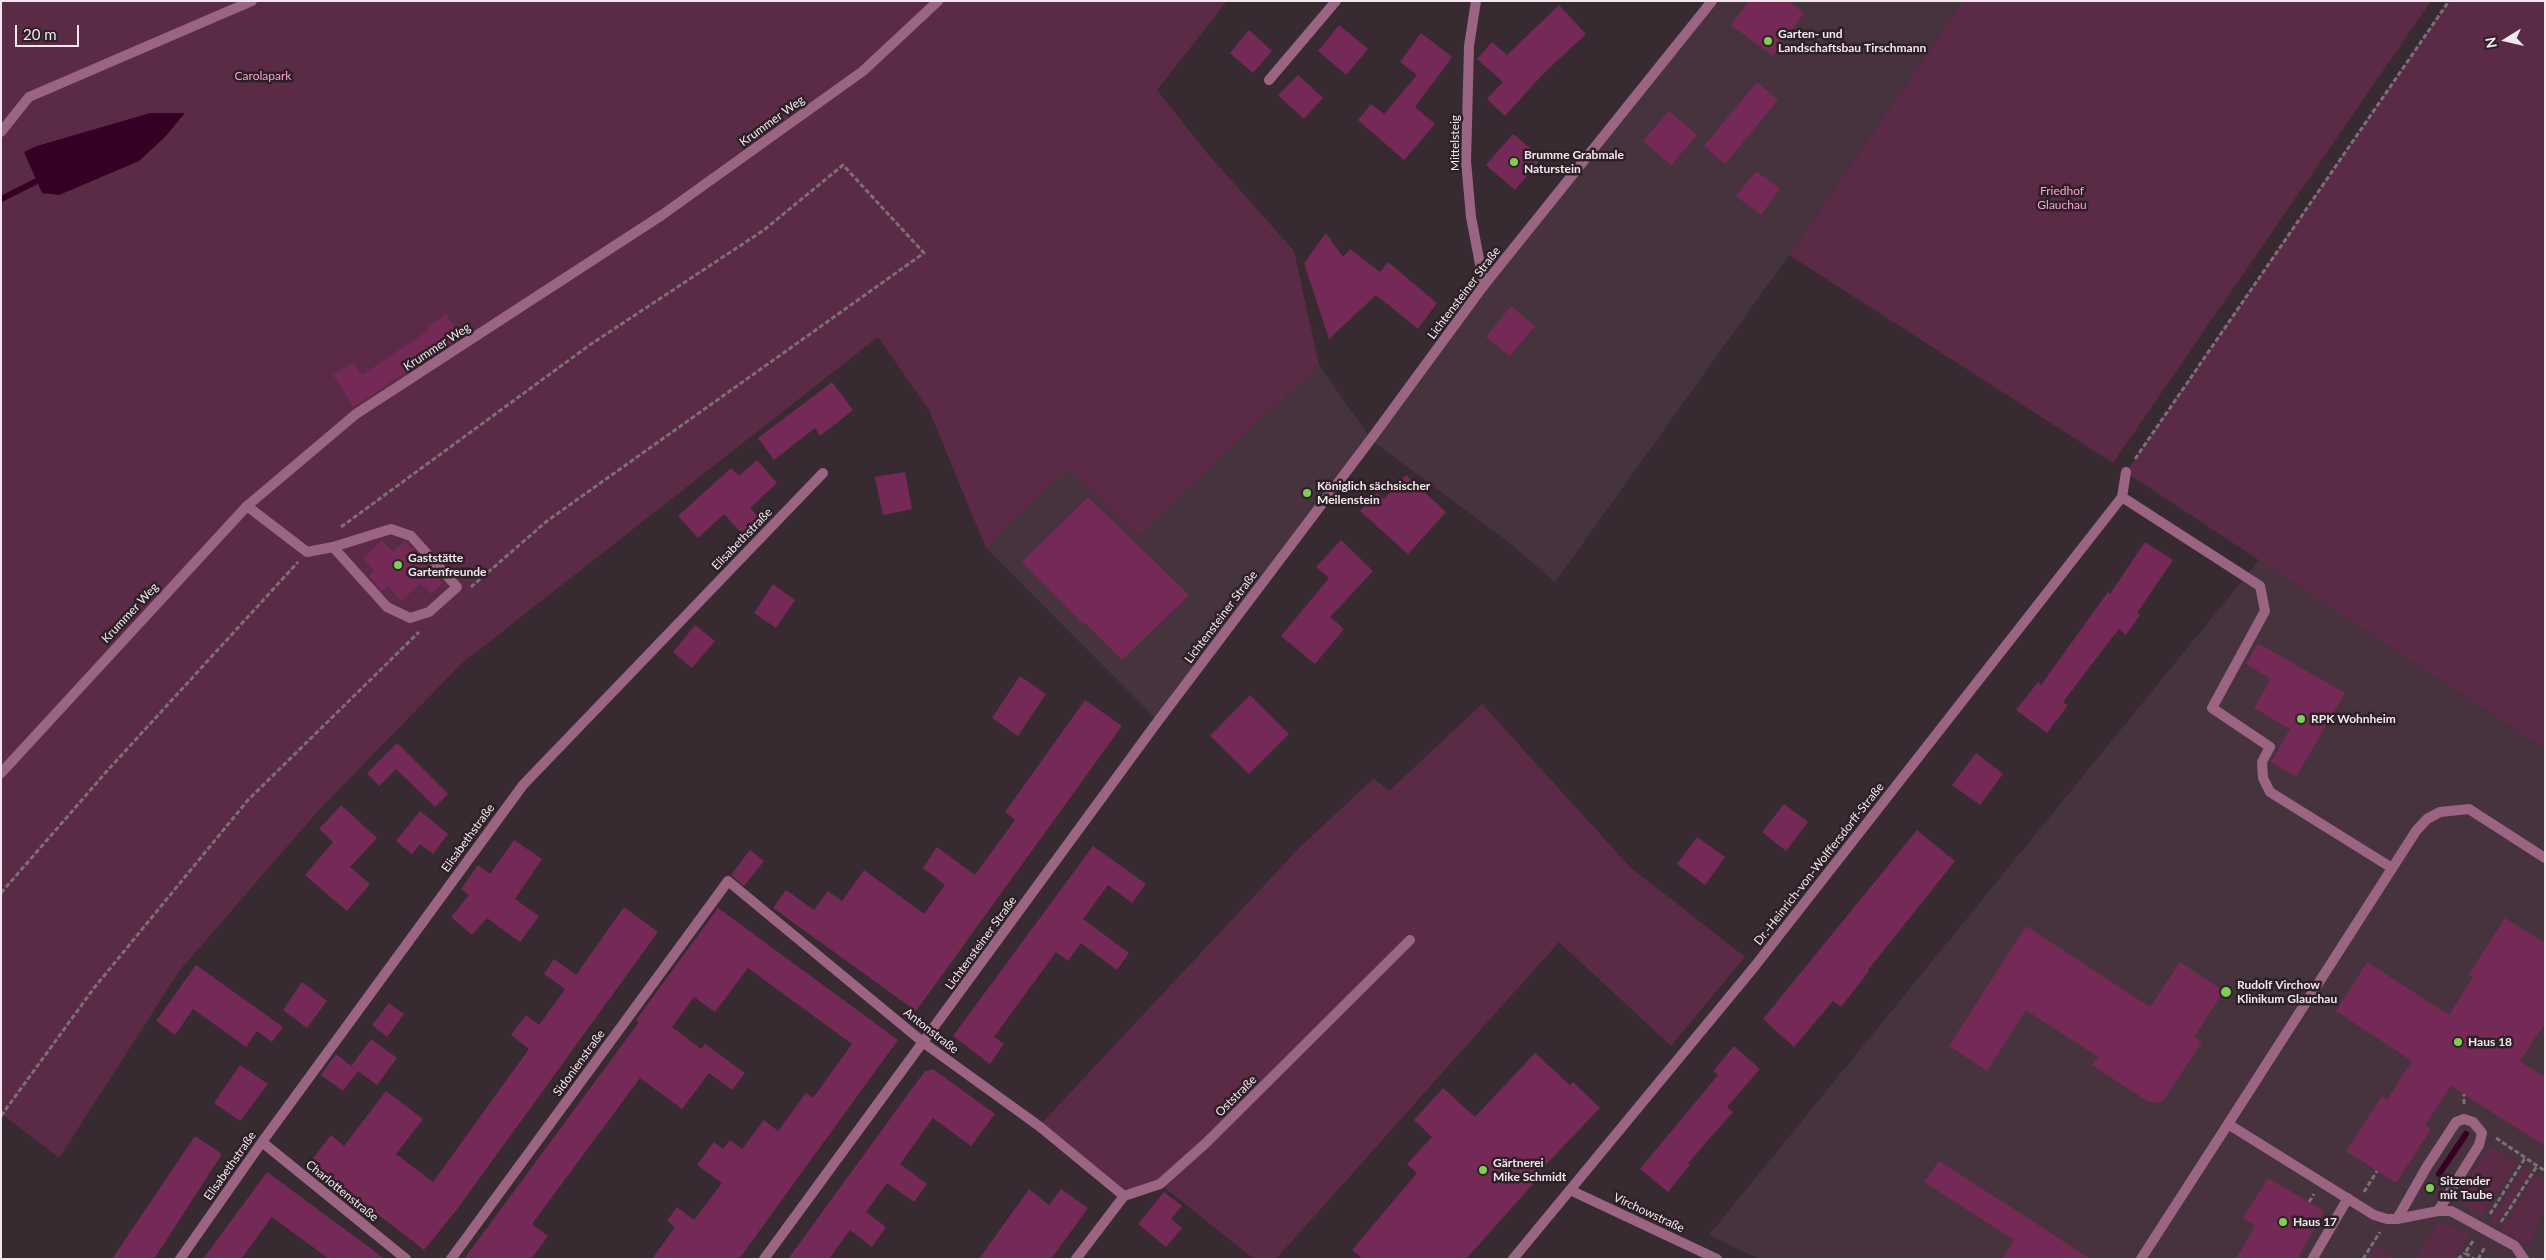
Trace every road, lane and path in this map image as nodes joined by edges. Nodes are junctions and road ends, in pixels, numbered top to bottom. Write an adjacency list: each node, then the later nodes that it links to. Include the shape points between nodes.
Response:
1 (252, 1): 8 (street, via 29,97)
2 (938, 1): 13 (street, Krummer Weg, via 863,71 662,215 356,414)
3 (1336, 1): 7 (street)
4 (1476, 1): 9 (street, Mittelsteig, via 1469,46 1466,161 1471,217)
5 (1712, 1): 9 (street, Lichtensteiner Straße)
6 (2449, 1): 10 (path)
7 (1269, 80)
8 (1, 132)
9 (1484, 285): 20 (street, Lichtensteiner Straße, via 1158,721)
10 (2126, 472): 12 (street, Dr.-Heinrich-von-Wolffersdorff-Straße)
11 (823, 473): 23 (street, Elisabethstraße, via 523,785)
12 (2122, 497): 17 (street, via 2260,586 2265,611 2212,708 2270,747 2262,762 2262,778 2270,792); 28 (street, Dr.-Heinrich-von-Wolffersdorff-Straße, via 1755,966)
13 (247, 506): 14 (street, via 307,552); 15 (street, Krummer Weg)
14 (333, 547): 14 (street, via 387,607 410,618 429,612 458,587 411,536 391,529)
15 (1, 773)
16 (2545, 858): 17 (street, via 2469,809 2440,812 2427,819)
17 (2392, 868): 21 (street)
18 (728, 881): 20 (street, Antonstraße); 39 (street, Sidonienstraße)
19 (1410, 940): 29 (street, Oststraße, via 1206,1143 1160,1184)
20 (924, 1042): 29 (street, Antonstraße, via 1039,1126); 40 (street, Lichtensteiner Straße)
21 (2228, 1124): 30 (street); 44 (street)
22 (2494, 1136): 24 (path)
23 (262, 1142): 37 (street, Elisabethstraße); 38 (street, Charlottenstraße)
24 (2525, 1158): 25 (path); 33 (path)
25 (2537, 1166): 27 (path); 34 (path)
26 (2377, 1171): 30 (path)
27 (2545, 1171)
28 (1570, 1190): 42 (street, Dr.-Heinrich-von-Wolffersdorff-Straße); 43 (street, Virchowstraße)
29 (1124, 1196): 41 (street)
30 (2353, 1201): 32 (street); 36 (street)
31 (2438, 1211): 32 (street); 32 (street, via 2479,1145 2482,1133 2473,1122 2464,1119 2456,1122); 33 (street, via 2451,1211)
32 (2392, 1219): 45 (path)
33 (2481, 1228): 34 (street); 35 (path)
34 (2493, 1235): 47 (path); 48 (street, via 2515,1246)
35 (2465, 1253): 46 (path); 47 (path)
36 (2314, 1258)
37 (180, 1259)
38 (406, 1259)
39 (450, 1259)
40 (764, 1259)
41 (1076, 1259)
42 (1513, 1259)
43 (1716, 1259)
44 (2141, 1259)
45 (2363, 1259)
46 (2458, 1259)
47 (2476, 1259)
48 (2524, 1259)

